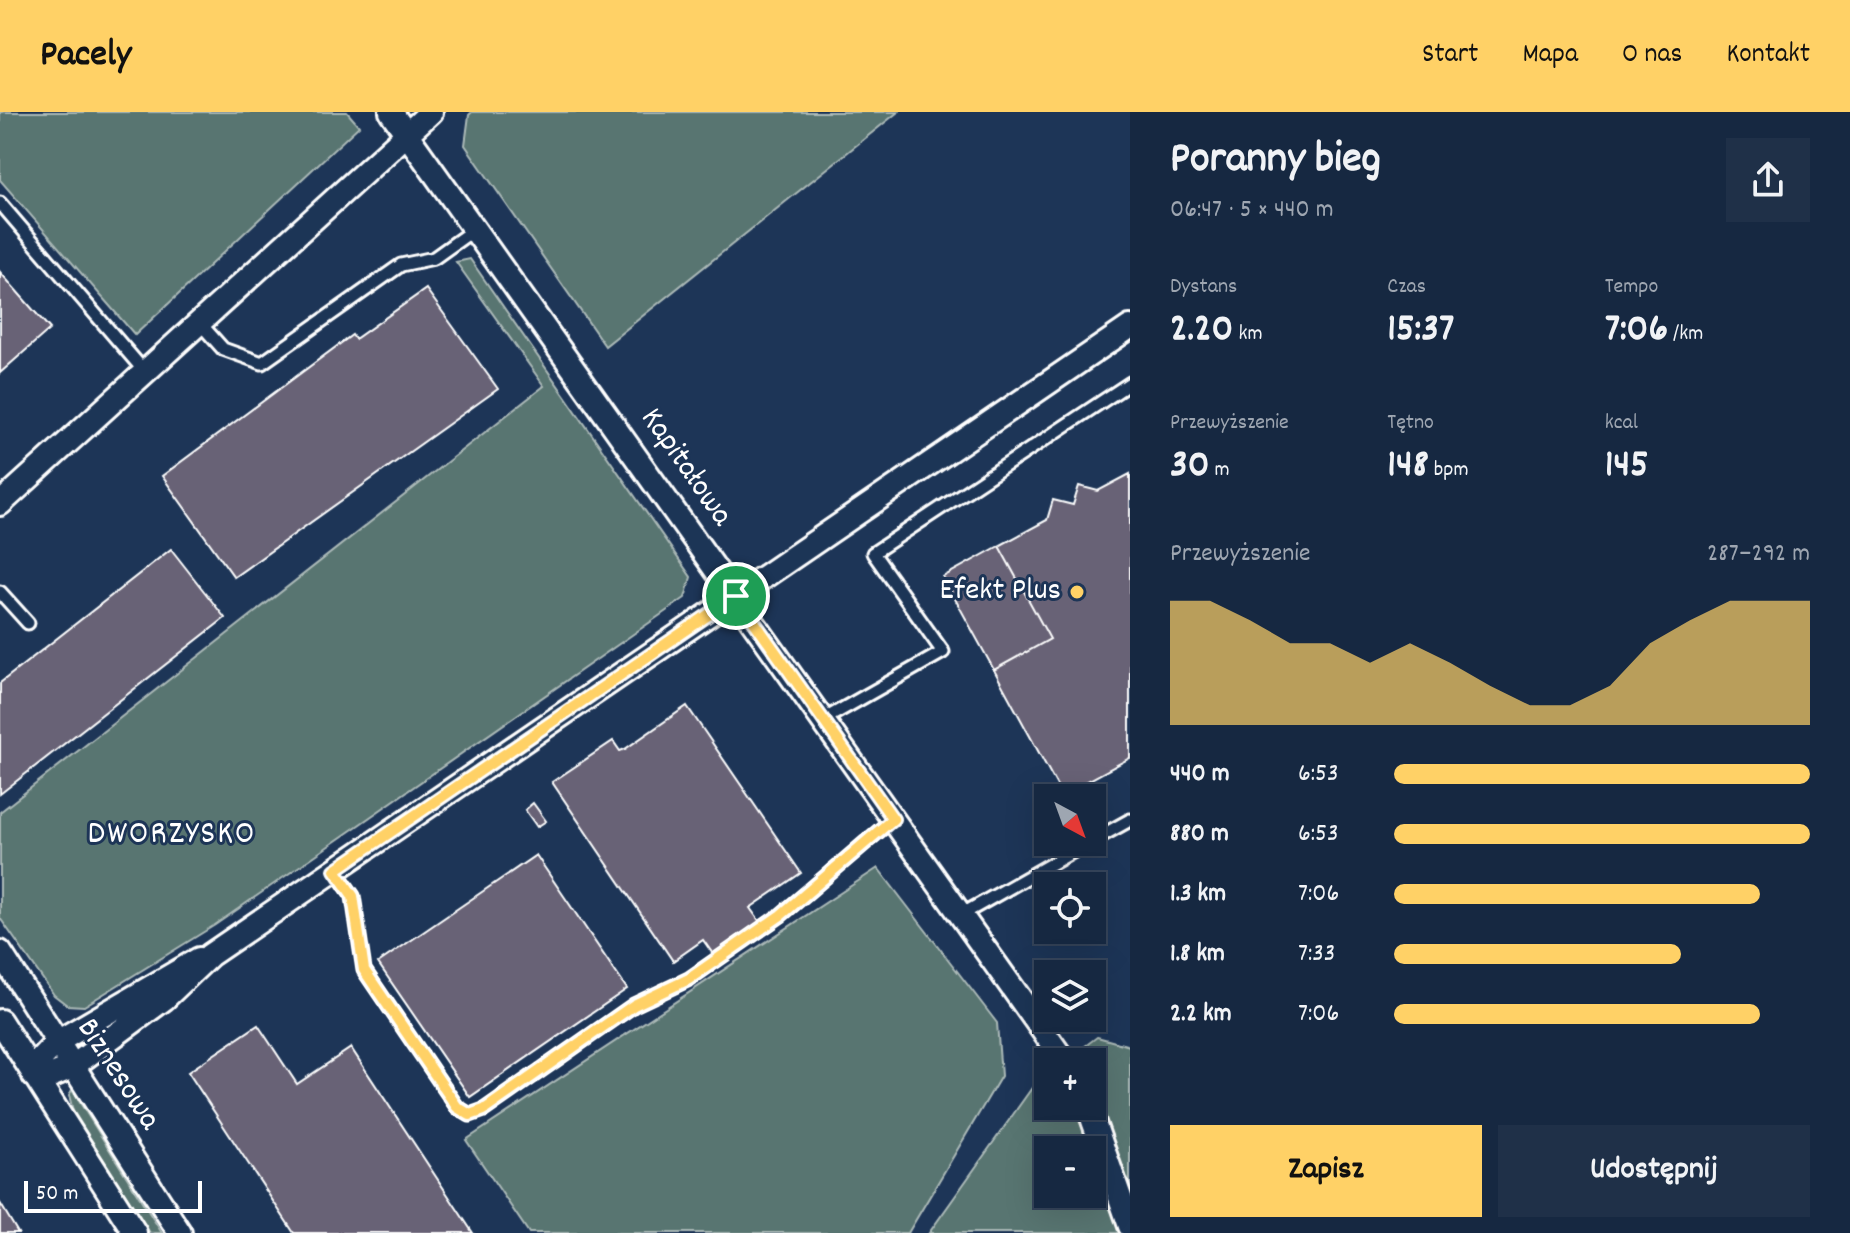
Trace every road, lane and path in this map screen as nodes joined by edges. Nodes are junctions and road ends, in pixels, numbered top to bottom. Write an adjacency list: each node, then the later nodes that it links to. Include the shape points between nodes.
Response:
1 (391, 112): 3 (street, Kapitałowa)
2 (431, 112): 3 (street)
3 (408, 133): 5 (street, Kapitałowa); 6 (street)
4 (0, 203): 8 (lane)
5 (476, 228): 6 (lane, via 434,258 401,265 262,363 223,349); 12 (street, Kapitałowa)
6 (199, 322): 8 (street)
7 (1130, 327): 12 (street)
8 (145, 372): 10 (street)
9 (1130, 383): 14 (lane, via 873,553 943,652)
10 (0, 504)
11 (0, 592): 13 (lane)
12 (736, 596): 14 (street, Kapitałowa); 19 (street)
13 (28, 623)
14 (823, 720): 15 (street, Kapitałowa)
15 (893, 819): 19 (lane, via 781,915 689,979 634,1005 470,1115 457,1107 364,970 353,896); 20 (street, Kapitałowa)
16 (1130, 820): 17 (lane)
17 (1106, 834)
18 (1066, 856): 20 (lane)
19 (335, 870): 22 (street)
20 (961, 915): 25 (street, Kapitałowa)
21 (0, 952): 24 (street, Biznesowa)
22 (210, 955): 24 (street, via 182,966); 26 (street, via 164,999)
23 (0, 1021): 27 (street)
24 (57, 1042): 26 (street, Biznesowa); 27 (street, via 38,1062)
25 (1055, 1048)
26 (72, 1067): 27 (street, via 48,1077); 31 (street, Biznesowa)
27 (34, 1076): 30 (street)
28 (1093, 1120): 29 (street)
29 (1130, 1226)
30 (135, 1233)
31 (180, 1233)

